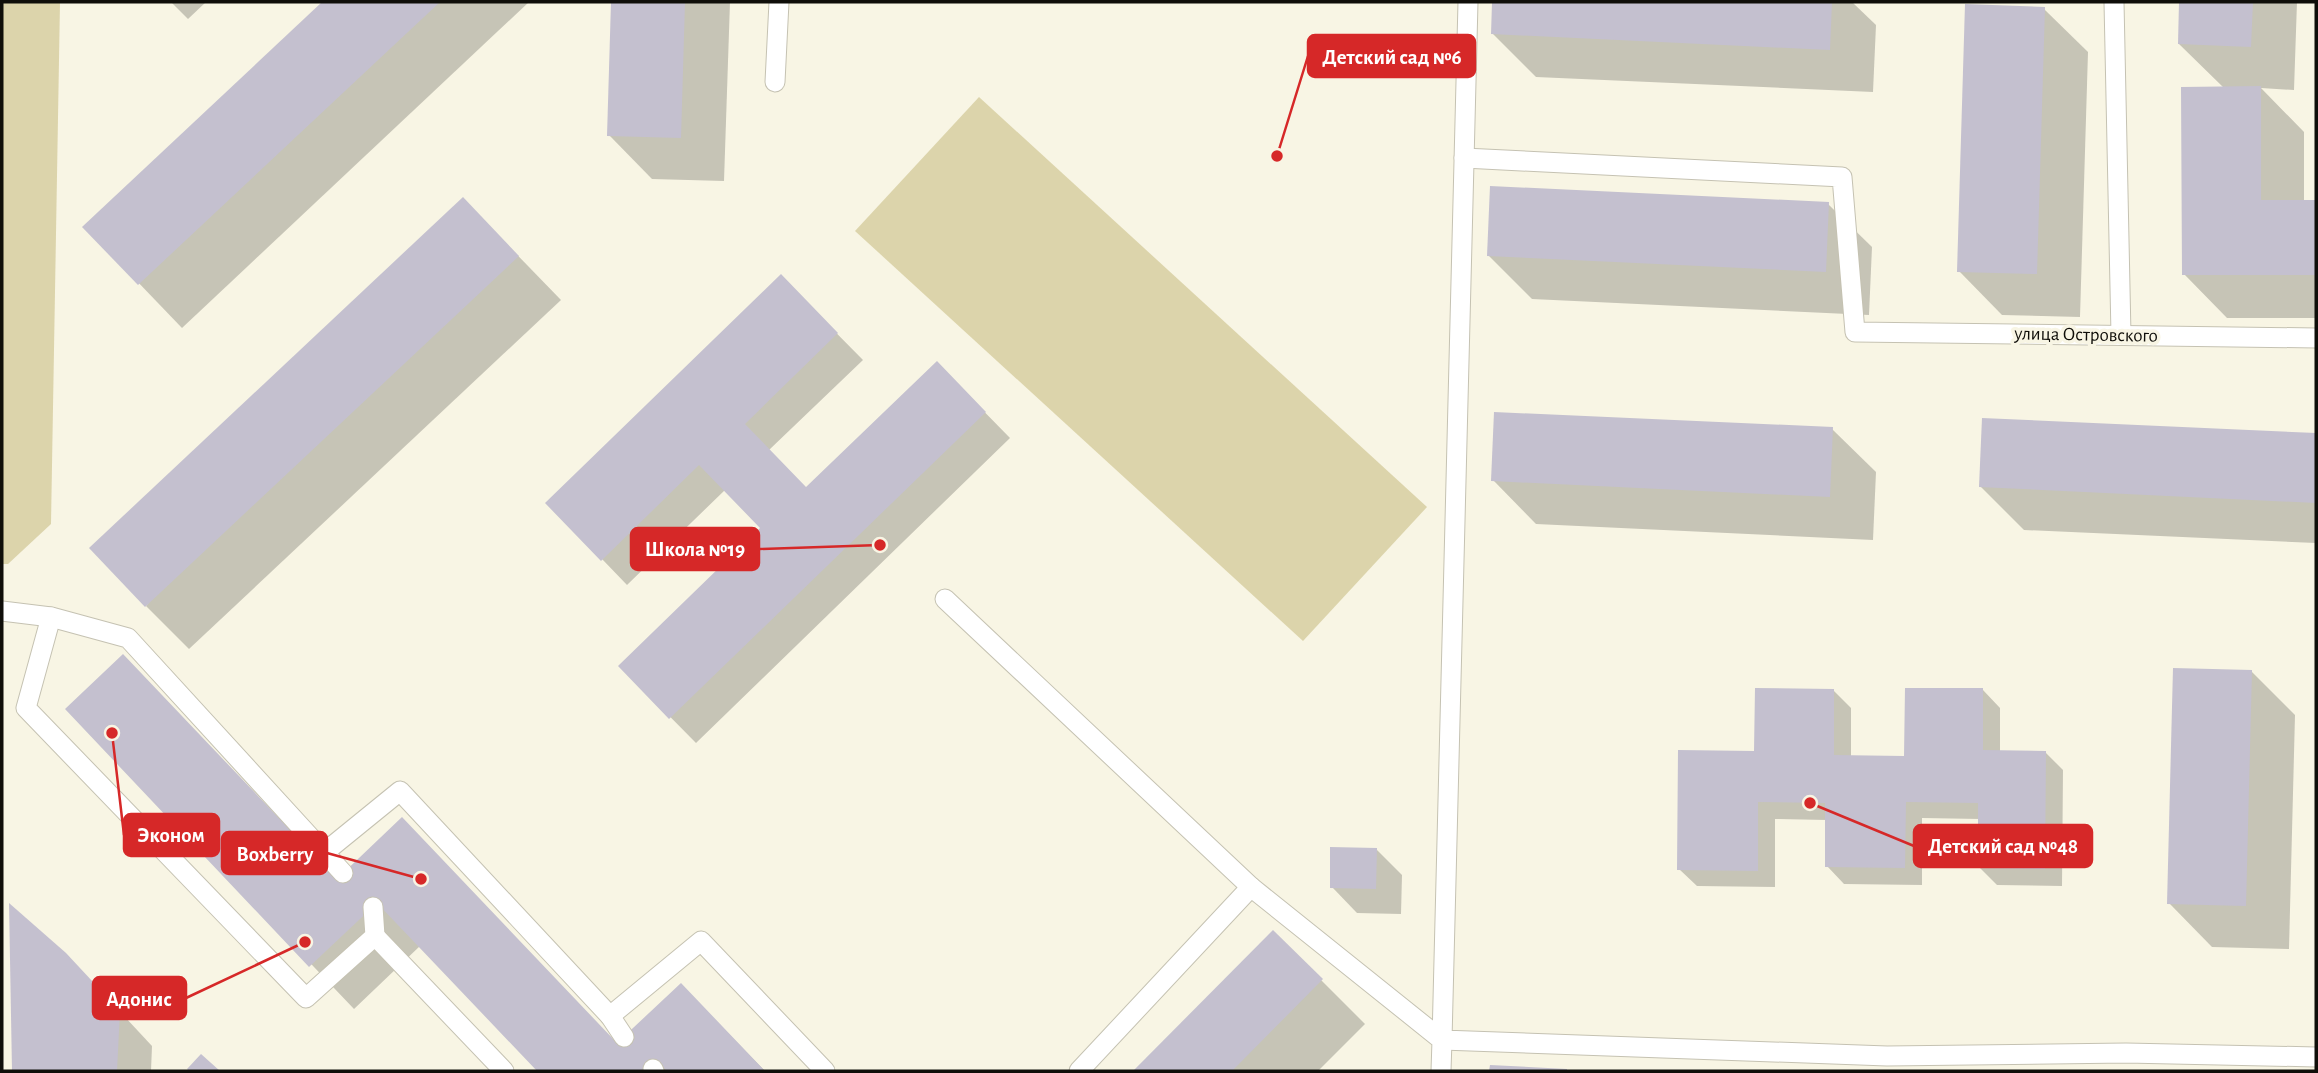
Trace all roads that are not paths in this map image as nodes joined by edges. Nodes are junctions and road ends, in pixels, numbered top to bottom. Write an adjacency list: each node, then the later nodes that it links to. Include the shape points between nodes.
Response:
1 (779, 2): 4 (lane)
2 (1468, 2): 5 (lane)
3 (2114, 2): 6 (lane)
4 (775, 82)
5 (1464, 158): 6 (lane, улица Островского, via 1842,177 1855,332); 18 (lane)
6 (2121, 335): 7 (lane, улица Островского)
7 (2316, 338)
8 (945, 599): 13 (lane)
9 (2, 611): 10 (lane)
10 (51, 617): 11 (lane, via 128,638); 15 (lane, via 26,708 306,998)
11 (325, 852): 12 (lane); 16 (lane, via 400,792)
12 (343, 873)
13 (1251, 887): 18 (lane); 22 (lane)
14 (373, 907): 15 (lane)
15 (375, 936): 20 (lane)
16 (610, 1016): 17 (lane); 21 (lane, via 701,942)
17 (624, 1037)
18 (1442, 1040): 19 (lane, via 1887,1056 2126,1053); 23 (lane)
19 (2316, 1057)
20 (504, 1071)
21 (825, 1071)
22 (1079, 1071)
23 (1441, 1071)

